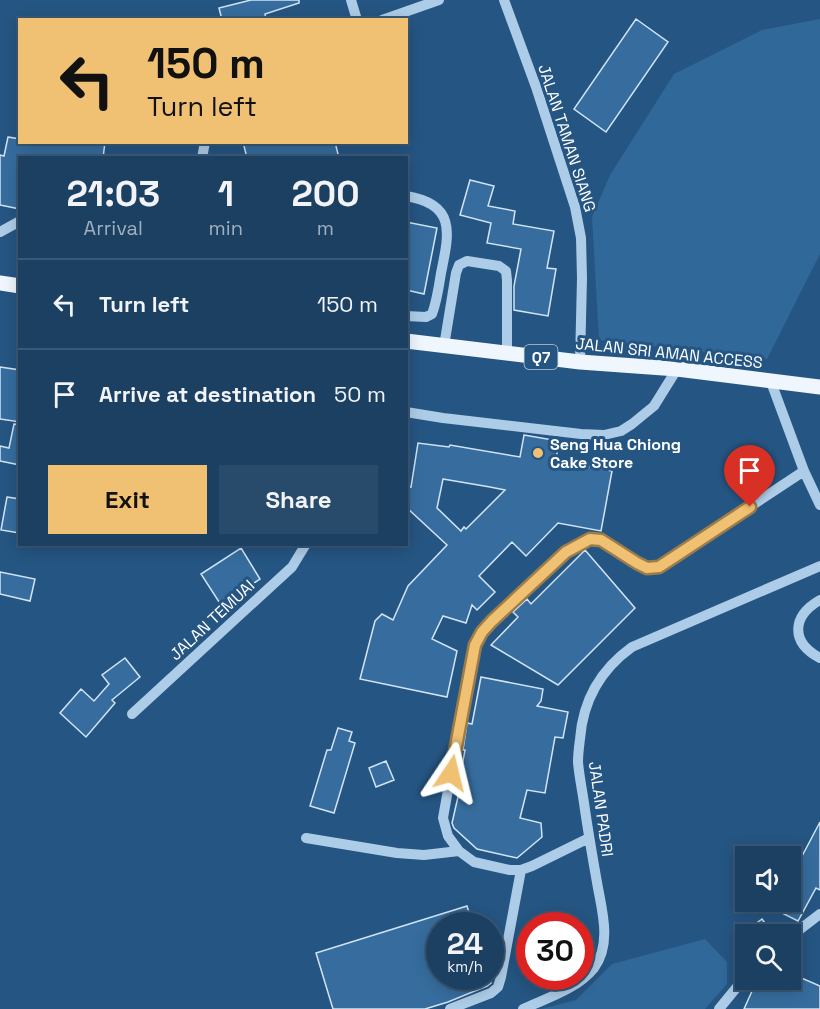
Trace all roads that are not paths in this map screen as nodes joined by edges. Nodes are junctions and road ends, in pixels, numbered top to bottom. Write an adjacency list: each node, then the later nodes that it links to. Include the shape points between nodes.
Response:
1 (351, 0): 4 (street)
2 (439, 0): 5 (street)
3 (504, 0): 15 (street, JALAN TAMAN SIANG, via 575,207 581,238)
4 (356, 18)
5 (388, 18)
6 (408, 196): 11 (street, via 433,205 448,225 447,248 432,314)
7 (18, 222): 8 (street)
8 (0, 232)
9 (0, 283): 10 (main road)
10 (18, 286)
11 (408, 316)
12 (408, 341): 13 (main road, JALAN SRI AMAN ACCESS / Q7)
13 (444, 346): 14 (main road, JALAN SRI AMAN ACCESS / Q7); 14 (street, via 456,273 459,265 467,261 499,266 506,271)
14 (507, 353): 15 (main road, JALAN SRI AMAN ACCESS / Q7)
15 (579, 362): 16 (main road, JALAN SRI AMAN ACCESS / Q7)
16 (677, 369): 17 (main road, JALAN SRI AMAN ACCESS / Q7); 19 (street, via 654,406 621,431 604,435)
17 (771, 382): 18 (main road, JALAN SRI AMAN ACCESS / Q7); 20 (street)
18 (820, 387)
19 (408, 412)
20 (804, 471): 21 (street); 29 (street, via 659,567 647,568 601,540 590,539 566,552 482,632 473,653 443,818 448,836)
21 (820, 505)
22 (305, 546): 26 (street, JALAN TEMUAI, via 292,567)
23 (820, 566): 28 (street, JALAN PADRI, via 632,647 608,667 592,692 580,730 578,760)
24 (820, 600): 25 (street, via 806,609 798,629 802,644)
25 (820, 658)
26 (132, 714)
27 (306, 838): 29 (street, via 397,853)
28 (589, 838): 30 (street); 35 (street, JALAN PADRI, via 605,929 600,955 584,978)
29 (459, 851): 30 (street, via 474,862)
30 (521, 870): 34 (street, via 498,987)
31 (820, 914): 32 (street)
32 (801, 929)
33 (735, 989): 36 (street)
34 (450, 1009)
35 (523, 1009)
36 (719, 1009)

